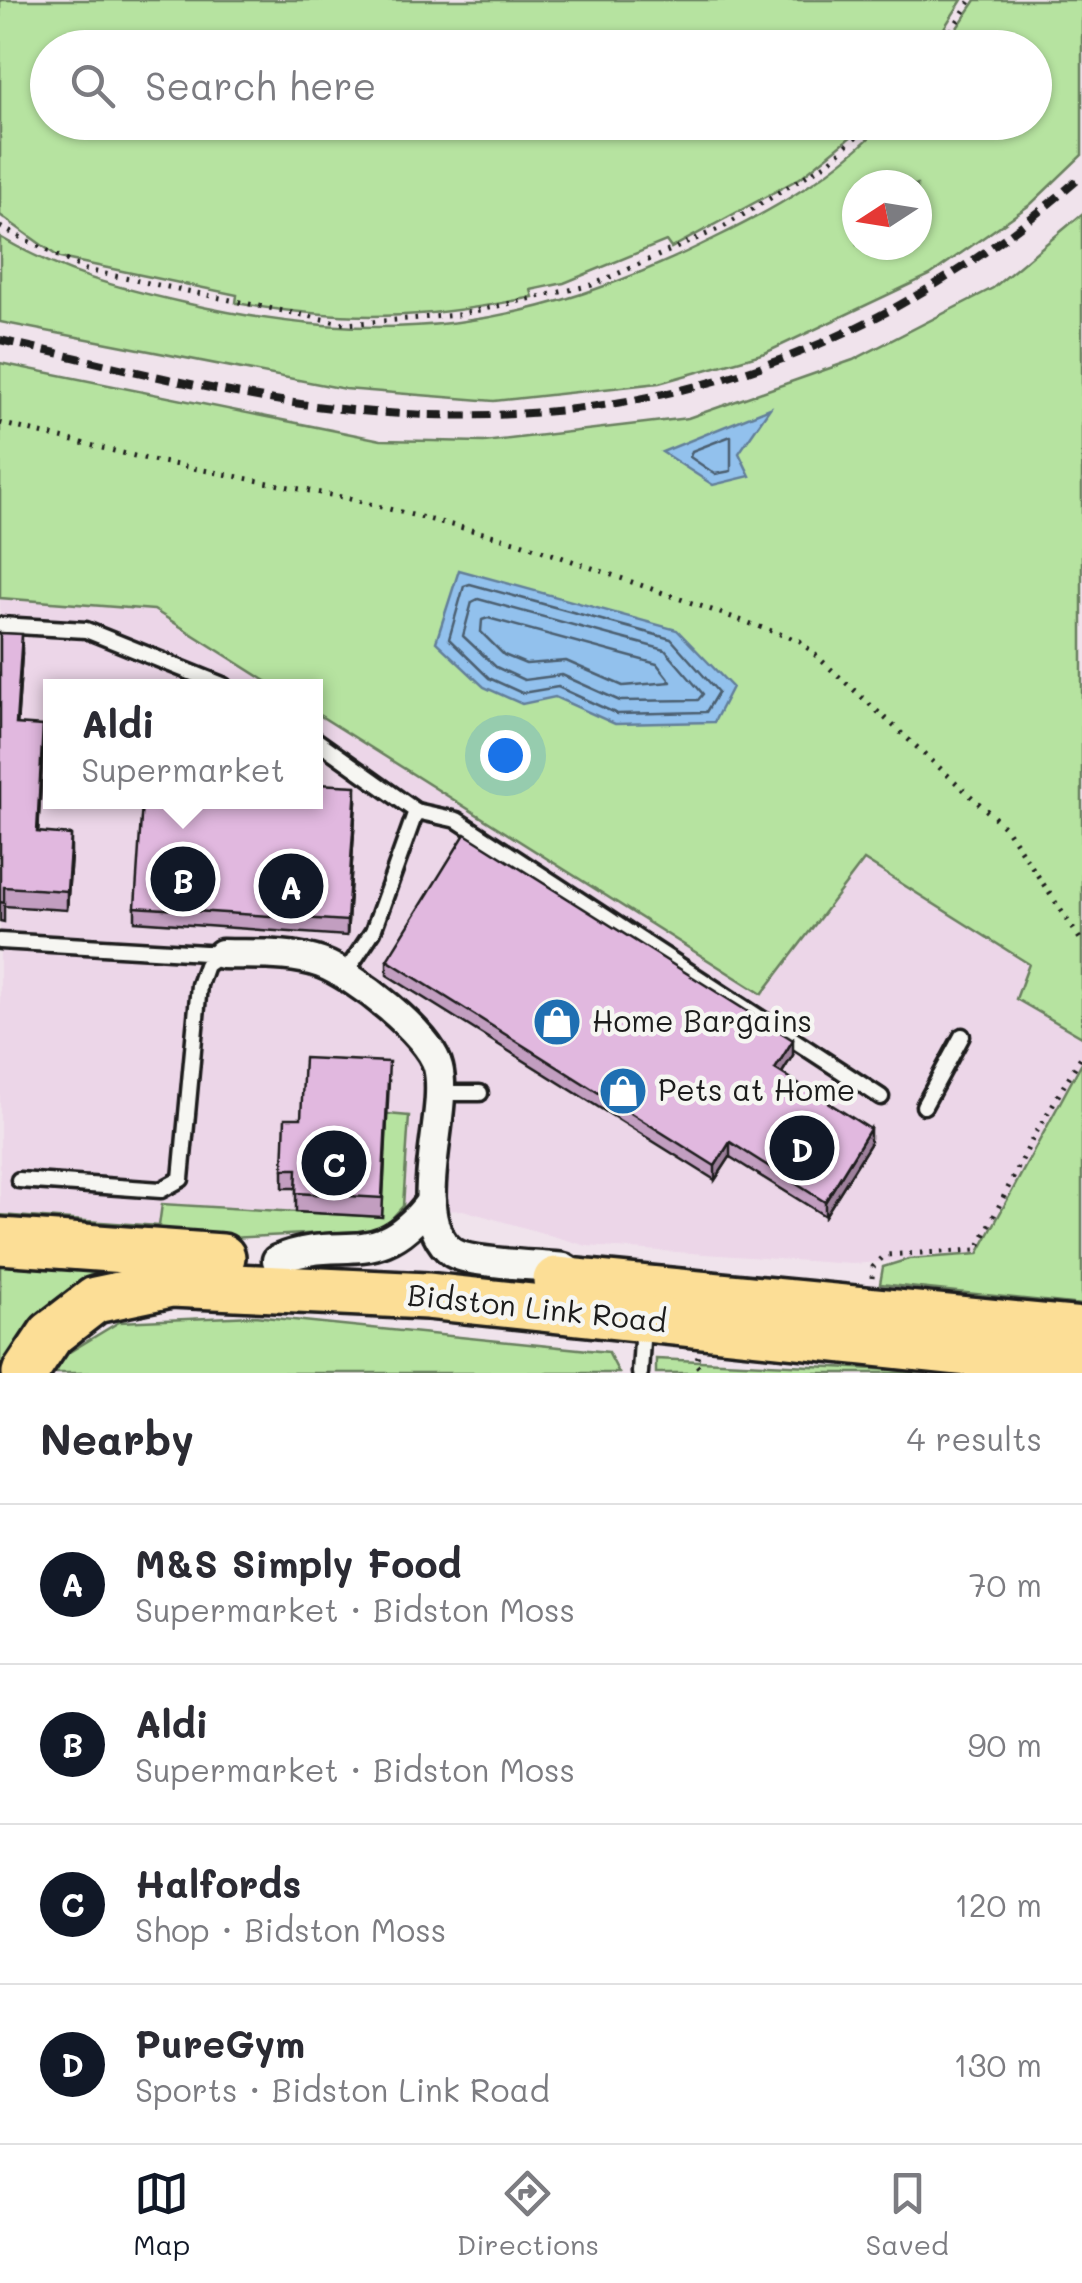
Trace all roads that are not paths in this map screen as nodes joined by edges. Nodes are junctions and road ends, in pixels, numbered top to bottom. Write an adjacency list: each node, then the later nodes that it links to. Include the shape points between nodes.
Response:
1 (0, 625): 2 (lane, via 86,630)
2 (208, 679)
3 (323, 745): 4 (lane)
4 (416, 810): 7 (lane, via 372,930); 11 (lane, via 457,820)
5 (0, 941): 6 (lane)
6 (222, 954): 7 (street, via 302,958); 13 (lane, via 206,965 200,985 181,1179 160,1190)
7 (344, 975): 9 (street, via 429,1045 439,1069)
8 (962, 1036): 12 (lane)
9 (438, 1093): 10 (lane); 14 (street)
10 (480, 1093)
11 (881, 1097)
12 (924, 1106)
13 (19, 1180)
14 (431, 1201): 16 (street, via 409,1231 380,1246 300,1250); 17 (street, via 439,1240 455,1255 564,1268)
15 (0, 1241): 16 (main road, Bidston Link Road)
16 (277, 1260): 17 (main road, Bidston Link Road)
17 (590, 1283): 19 (main road, Bidston Link Road)
18 (644, 1320): 20 (main road, Bidston Link Road); 21 (main road, Bidston Link Road, via 427,1296 171,1284 95,1300 52,1334); 22 (lane)
19 (1082, 1331)
20 (1082, 1365)
21 (26, 1373)
22 (640, 1373)

